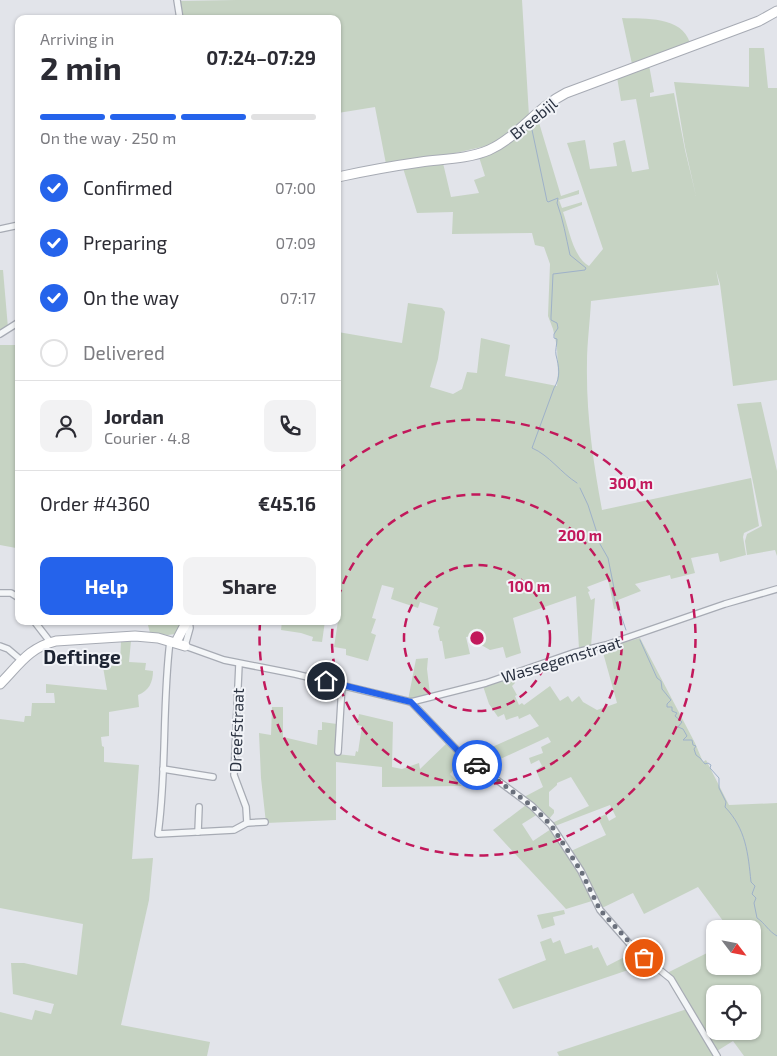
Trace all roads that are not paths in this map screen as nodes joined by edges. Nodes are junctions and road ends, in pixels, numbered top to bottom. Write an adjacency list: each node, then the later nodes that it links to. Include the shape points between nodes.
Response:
1 (177, 0): 3 (street)
2 (776, 12): 4 (street, Breebijl, via 562,95 498,146 486,151)
3 (180, 15)
4 (341, 176)
5 (15, 227): 6 (street)
6 (0, 229)
7 (15, 325): 8 (street)
8 (0, 334)
9 (777, 589): 23 (street, Wassegemstraat, via 486,683)
10 (0, 593): 11 (street)
11 (15, 596)
12 (37, 625): 16 (street)
13 (185, 625): 15 (street)
14 (189, 625): 18 (street)
15 (173, 641): 16 (street, via 135,636); 18 (street); 25 (street, via 166,678)
16 (51, 643): 19 (street)
17 (0, 646): 19 (street)
18 (185, 646): 20 (street, Wassegemstraat)
19 (21, 660): 21 (street)
20 (239, 664): 22 (street, Wassegemstraat); 29 (street, Dreefstraat, via 234,775 246,807)
21 (0, 684)
22 (342, 685): 23 (street, Wassegemstraat); 24 (street)
23 (411, 702): 31 (street, via 458,751 532,806 551,825 577,865 600,910 635,950 671,979)
24 (338, 752)
25 (163, 769): 26 (street, Dreefstraat); 30 (street, via 158,834)
26 (213, 777)
27 (199, 808): 30 (street)
28 (265, 822): 29 (street)
29 (247, 823): 30 (street, via 234,830)
30 (198, 832)
31 (717, 1056)

